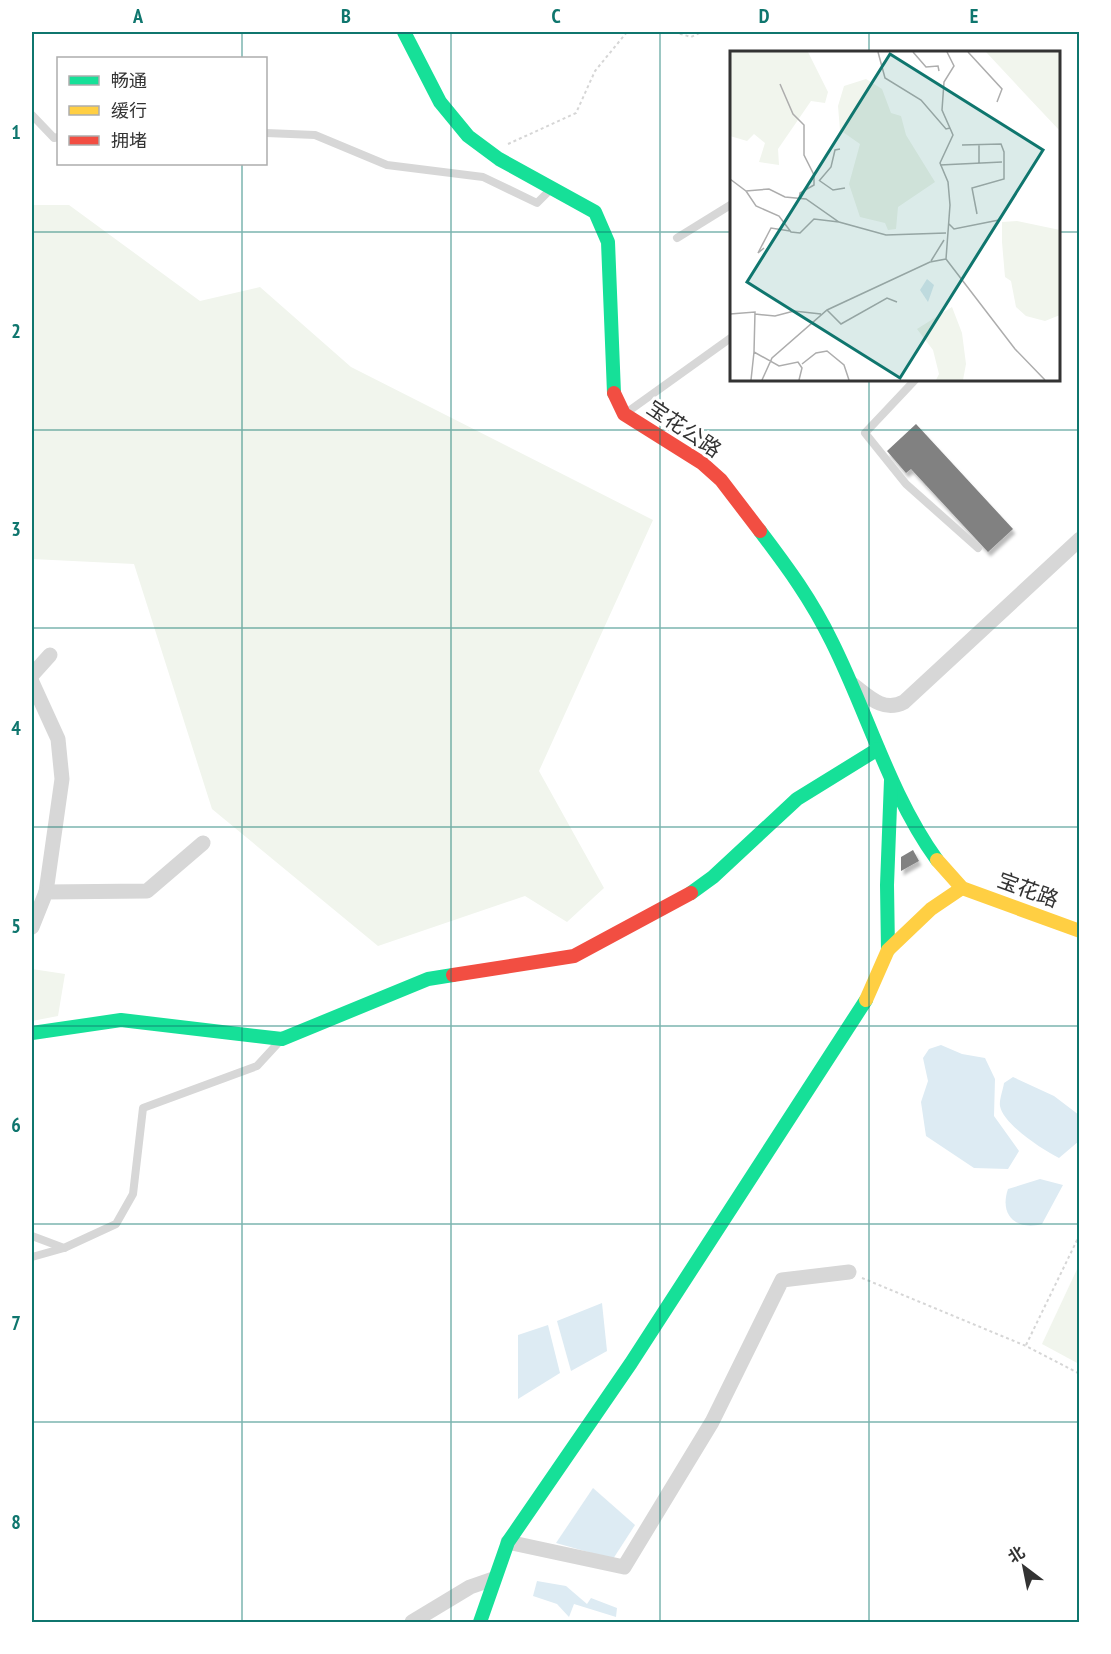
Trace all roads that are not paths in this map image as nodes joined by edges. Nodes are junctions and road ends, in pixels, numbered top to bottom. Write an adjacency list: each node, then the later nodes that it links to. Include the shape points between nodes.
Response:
1 (404, 32): 5 (street, 宝花公路, via 454,122 489,152)
2 (32, 115): 4 (lane)
3 (267, 133): 5 (lane, via 315,135 387,165 483,177 537,203)
4 (57, 137)
5 (553, 187): 10 (street, 宝花公路, via 595,212 608,242 612,388)
6 (730, 205): 7 (lane)
7 (677, 238)
8 (730, 338): 10 (lane)
9 (914, 381): 12 (lane, via 866,433 906,484)
10 (624, 414): 16 (street, 宝花公路, via 702,463 721,480 807,593)
11 (1080, 539): 16 (street, via 904,702 895,707 881,705)
12 (978, 548)
13 (50, 656): 14 (street)
14 (32, 675)
15 (32, 682): 21 (street, via 58,739 62,779)
16 (851, 683): 17 (street, 宝花公路)
17 (878, 748): 18 (street, 宝花公路); 26 (street, via 797,799 686,897 574,956 428,979)
18 (892, 777): 20 (street, 宝花公路, via 924,842); 24 (street)
19 (203, 843): 21 (street, via 147,891)
20 (962, 888): 23 (street, 宝花路); 24 (street, via 931,909)
21 (46, 892): 22 (street)
22 (32, 927)
23 (1080, 931)
24 (888, 950): 31 (street, via 866,1000 631,1362)
25 (32, 1033): 26 (street, via 121,1020)
26 (282, 1039): 28 (lane, via 257,1066 143,1108 133,1194 116,1224)
27 (32, 1236): 28 (lane)
28 (64, 1248): 29 (lane)
29 (32, 1257)
30 (849, 1272): 31 (street, via 782,1280 712,1422 624,1567)
31 (508, 1542): 32 (street)
32 (493, 1579): 33 (street, via 470,1587); 34 (street)
33 (412, 1623)
34 (480, 1623)

